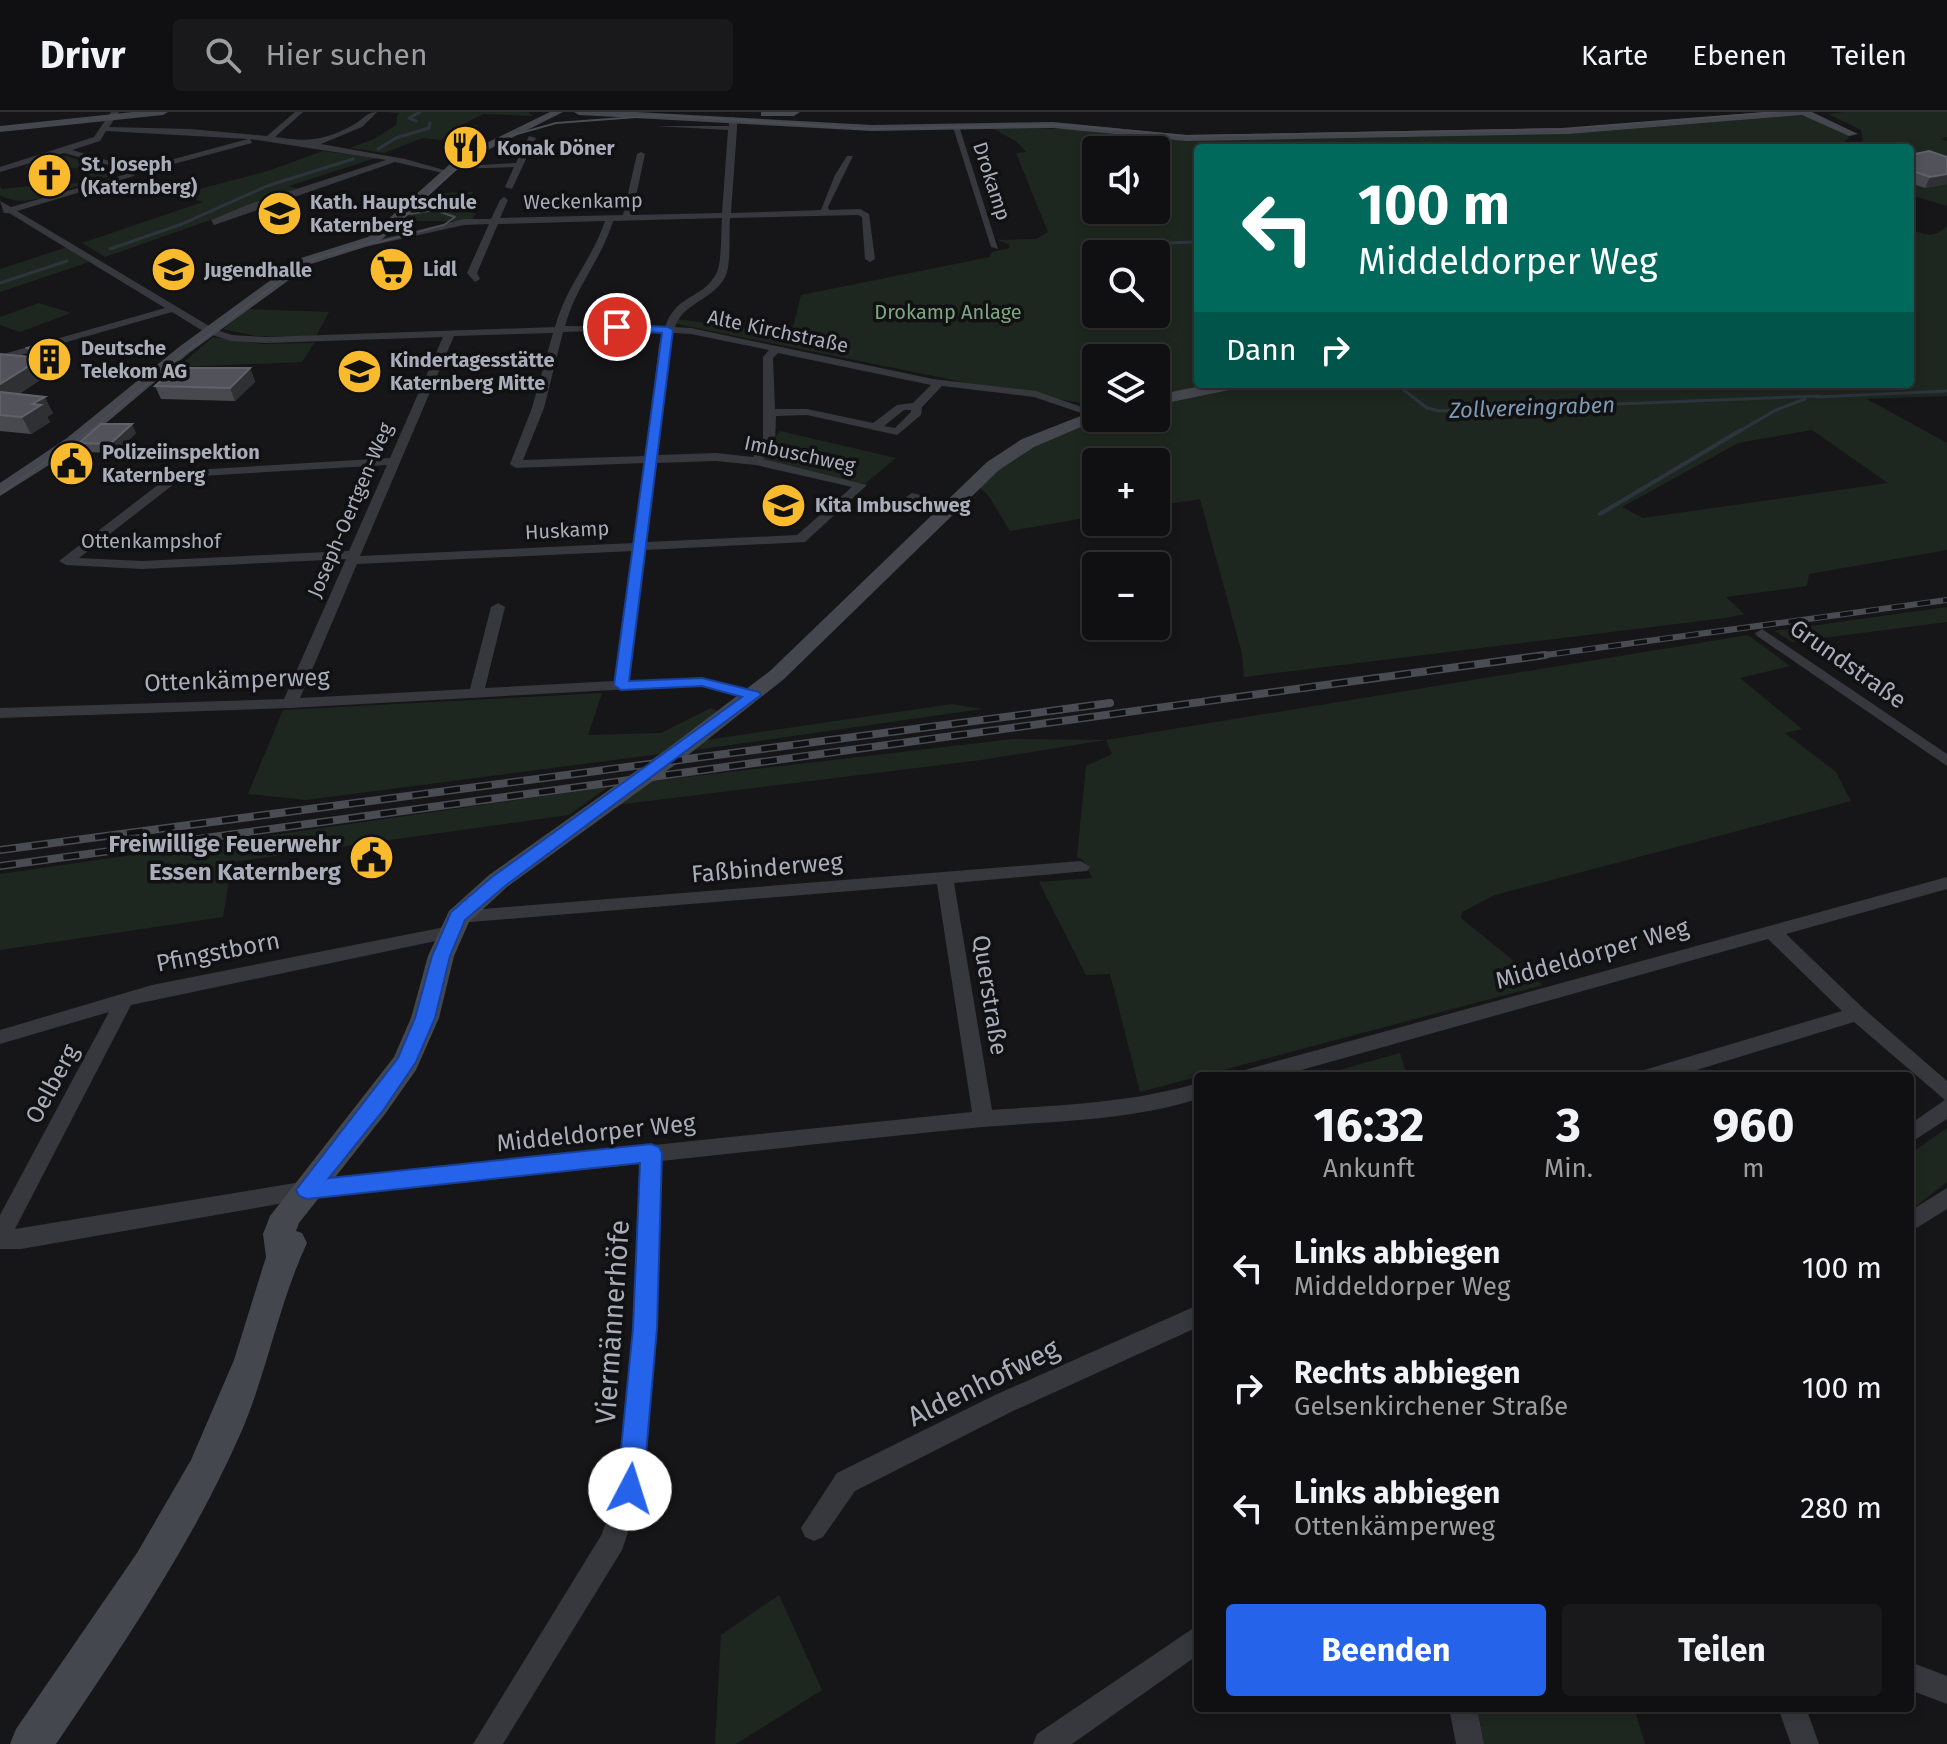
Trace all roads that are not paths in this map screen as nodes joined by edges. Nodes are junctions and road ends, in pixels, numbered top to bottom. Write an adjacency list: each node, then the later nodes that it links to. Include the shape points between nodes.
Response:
1 (163, 112): 8 (main road)
2 (299, 112): 15 (street)
3 (582, 112): 6 (main road); 7 (main road)
4 (1807, 112): 11 (main road, via 1569,131 1186,138 1038,124); 16 (main road, via 1853,134)
5 (374, 113): 17 (street)
6 (628, 113): 9 (main road)
7 (545, 114): 25 (main road)
8 (113, 115): 12 (main road); 13 (street)
9 (733, 123): 10 (street); 11 (main road); 31 (street)
10 (659, 126)
11 (955, 126): 37 (street, Drokamp)
12 (0, 129)
13 (103, 129): 15 (street, via 195,130); 18 (street, via 97,139)
14 (532, 138): 22 (street)
15 (263, 139): 17 (street); 29 (street)
16 (1848, 144)
17 (311, 145): 21 (street)
18 (67, 151): 23 (street); 24 (street)
19 (641, 154): 33 (street)
20 (850, 158): 30 (street)
21 (397, 159): 25 (street); 35 (street)
22 (518, 165): 25 (street); 26 (street)
23 (120, 167)
24 (0, 170)
25 (450, 170): 36 (main road)
26 (509, 187)
27 (504, 200): 34 (street)
28 (0, 204): 29 (street, Alte Kirchstraße)
29 (5, 211): 40 (street, Alte Kirchstraße)
30 (825, 211): 31 (street, Weckenkamp); 38 (street, Weckenkamp, via 865,214)
31 (726, 216): 33 (street, Weckenkamp); 42 (street, via 720,278 675,312)
32 (610, 218): 33 (street, Weckenkamp); 34 (street, Weckenkamp); 41 (street, Imbuschweg, via 602,243 567,299)
33 (627, 218)
34 (495, 221): 36 (street, Weckenkamp, via 442,226); 39 (street, via 472,273)
35 (214, 222)
36 (365, 244): 43 (main road, via 310,259)
37 (995, 247)
38 (870, 259)
39 (475, 279)
40 (171, 309): 43 (street, Alte Kirchstraße); 46 (street)
41 (560, 329): 42 (street, Alte Kirchstraße); 44 (street, Alte Kirchstraße); 53 (street, Imbuschweg, via 516,464)
42 (668, 330): 45 (street, Alte Kirchstraße); 53 (street)
43 (210, 331): 44 (street, Alte Kirchstraße, via 266,340); 57 (main road, via 89,431)
44 (450, 333): 54 (street, Joseph-Oertgen-Weg)
45 (776, 349): 47 (street, Alte Kirchstraße); 51 (street, via 768,357)
46 (0, 358)
47 (939, 383): 50 (street, Alte Kirchstraße, via 1036,394); 51 (street, via 916,406 901,407 875,427 807,412)
48 (1216, 388): 49 (main road)
49 (1170, 397)
50 (1082, 410)
51 (770, 413): 55 (street, via 769,443)
52 (1082, 420): 59 (main road, via 1009,454)
53 (650, 458): 55 (street, Imbuschweg); 60 (street)
54 (395, 461): 61 (street, Joseph-Oertgen-Weg); 61 (street, Ottenkampshof, via 180,474 66,561 142,565)
55 (756, 461): 56 (street, Imbuschweg)
56 (861, 485): 60 (street, Huskamp, via 800,539)
57 (0, 491)
58 (912, 497): 59 (street)
59 (952, 507): 66 (main road)
60 (639, 545): 61 (street, Huskamp); 64 (street)
61 (353, 558): 67 (street, Joseph-Oertgen-Weg)
62 (498, 607): 65 (street)
63 (1762, 633): 69 (street, Grundstraße)
64 (621, 685): 65 (street, Ottenkämperweg); 66 (street, Ottenkämperweg, via 702,682)
65 (476, 693): 67 (street, Ottenkämperweg)
66 (753, 695): 73 (main road, via 498,881)
67 (290, 703): 68 (street, Ottenkämperweg)
68 (0, 713)
69 (1947, 761)
70 (1081, 867): 71 (street, Faßbinderweg)
71 (945, 878): 73 (street, Faßbinderweg); 83 (street, Querstraße)
72 (1947, 883): 74 (street, Middeldorper Weg)
73 (454, 924): 75 (street, Pfingstborn); 86 (main road, via 406,1062)
74 (1770, 930): 76 (street); 78 (street, Middeldorper Weg)
75 (125, 999): 77 (street, Pfingstborn); 89 (street, Oelberg)
76 (1857, 1014): 79 (street); 81 (street)
77 (0, 1037)
78 (1266, 1072)
79 (1664, 1072)
80 (1194, 1092): 83 (street, Middeldorper Weg, via 1109,1110)
81 (1947, 1093)
82 (1947, 1108): 84 (street)
83 (983, 1119): 85 (street, Middeldorper Weg)
84 (1914, 1132)
85 (651, 1153): 86 (street, Middeldorper Weg); 98 (street, Viermännerhöfe, via 645,1328 624,1511 613,1541)
86 (307, 1190): 89 (street, Middeldorper Weg, via 21,1239); 97 (main road, via 304,1214 282,1257 246,1376 182,1513 149,1572)
87 (1947, 1197): 88 (street)
88 (1914, 1220)
89 (0, 1238)
90 (1194, 1318): 91 (street, Aldenhofweg, via 1004,1403 846,1482)
91 (814, 1528)
92 (1194, 1642): 99 (street)
93 (1914, 1678): 94 (street)
94 (1947, 1690)
95 (1464, 1712): 100 (street)
96 (1793, 1712): 101 (street)
97 (31, 1744)
98 (487, 1744)
99 (1047, 1744)
100 (1470, 1744)
101 (1805, 1744)

